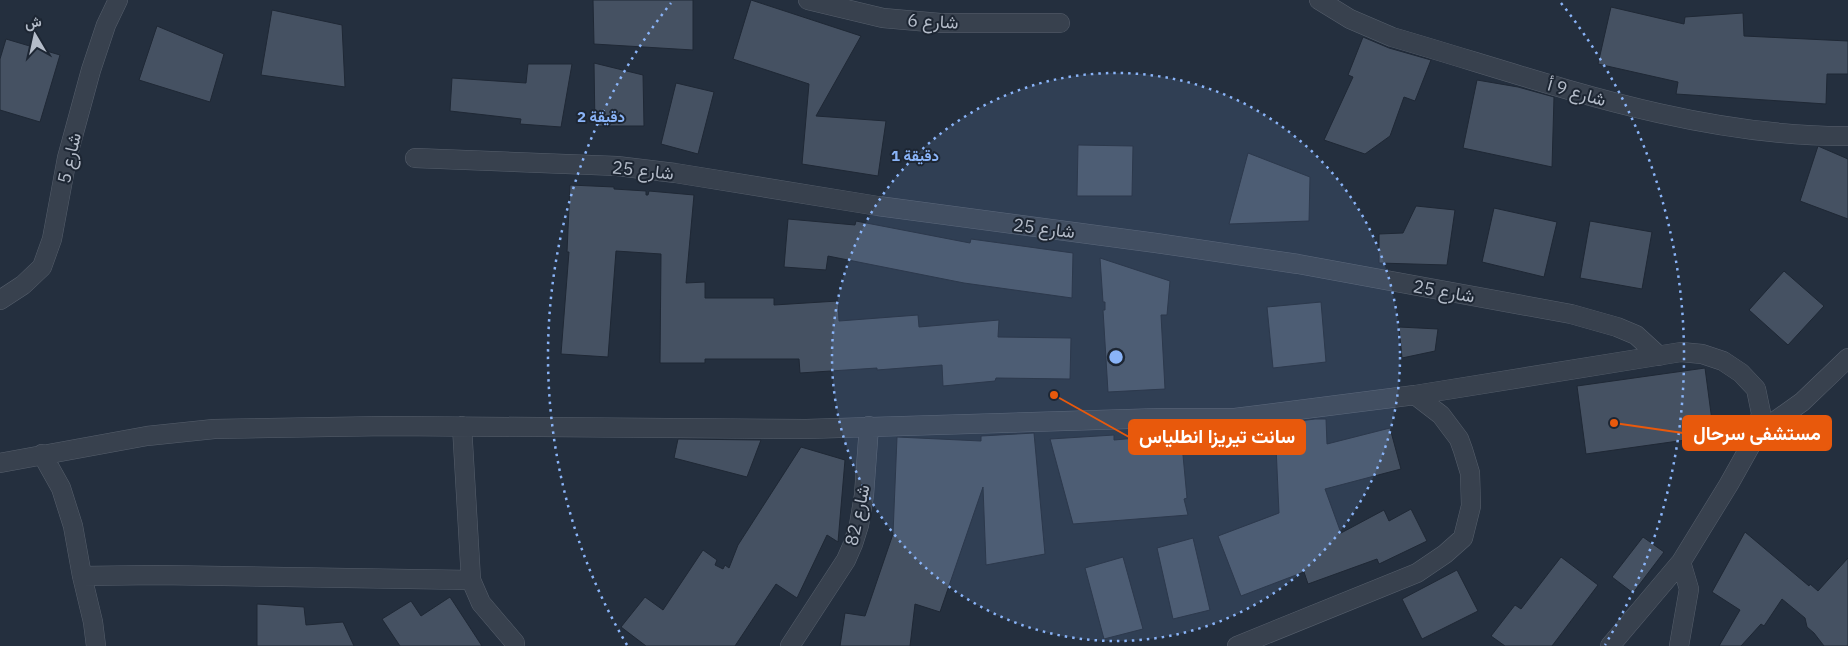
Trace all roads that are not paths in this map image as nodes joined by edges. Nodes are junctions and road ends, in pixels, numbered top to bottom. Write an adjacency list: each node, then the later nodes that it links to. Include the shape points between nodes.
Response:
1 (118, 0): 7 (street, شارع 5, via 91,70 67,158 52,239 42,267)
2 (808, 0): 4 (street, شارع 6, via 883,18 940,23)
3 (1319, 0): 5 (street, شارع 9 أ, via 1350,19 1392,37 1662,115 1708,124)
4 (1060, 23)
5 (1848, 136)
6 (415, 158): 8 (street, شارع 25, via 617,166 878,206 1288,262 1571,314 1636,335)
7 (0, 300)
8 (1659, 356): 10 (street); 13 (street, via 1681,352 1702,354 1723,361 1741,373 1756,389 1761,413)
9 (1848, 358): 13 (street, via 1802,402)
10 (1415, 395): 12 (street, via 1235,418); 22 (street, via 1441,416 1459,439 1463,450 1470,474 1471,506 1463,538 1417,573)
11 (462, 426): 12 (street, via 797,429); 14 (street, via 214,429 147,436); 18 (street)
12 (869, 426): 21 (street, شارع 82, via 864,495 853,544)
13 (1757, 434): 16 (street)
14 (42, 454): 15 (street); 17 (street, via 61,488 73,526)
15 (0, 463)
16 (1681, 562): 23 (street); 24 (street, via 1689,589)
17 (82, 576): 18 (street, via 157,574); 20 (street)
18 (471, 580): 19 (street, via 481,603)
19 (515, 643)
20 (96, 646)
21 (790, 646)
22 (1238, 646)
23 (1610, 646)
24 (1679, 646)

